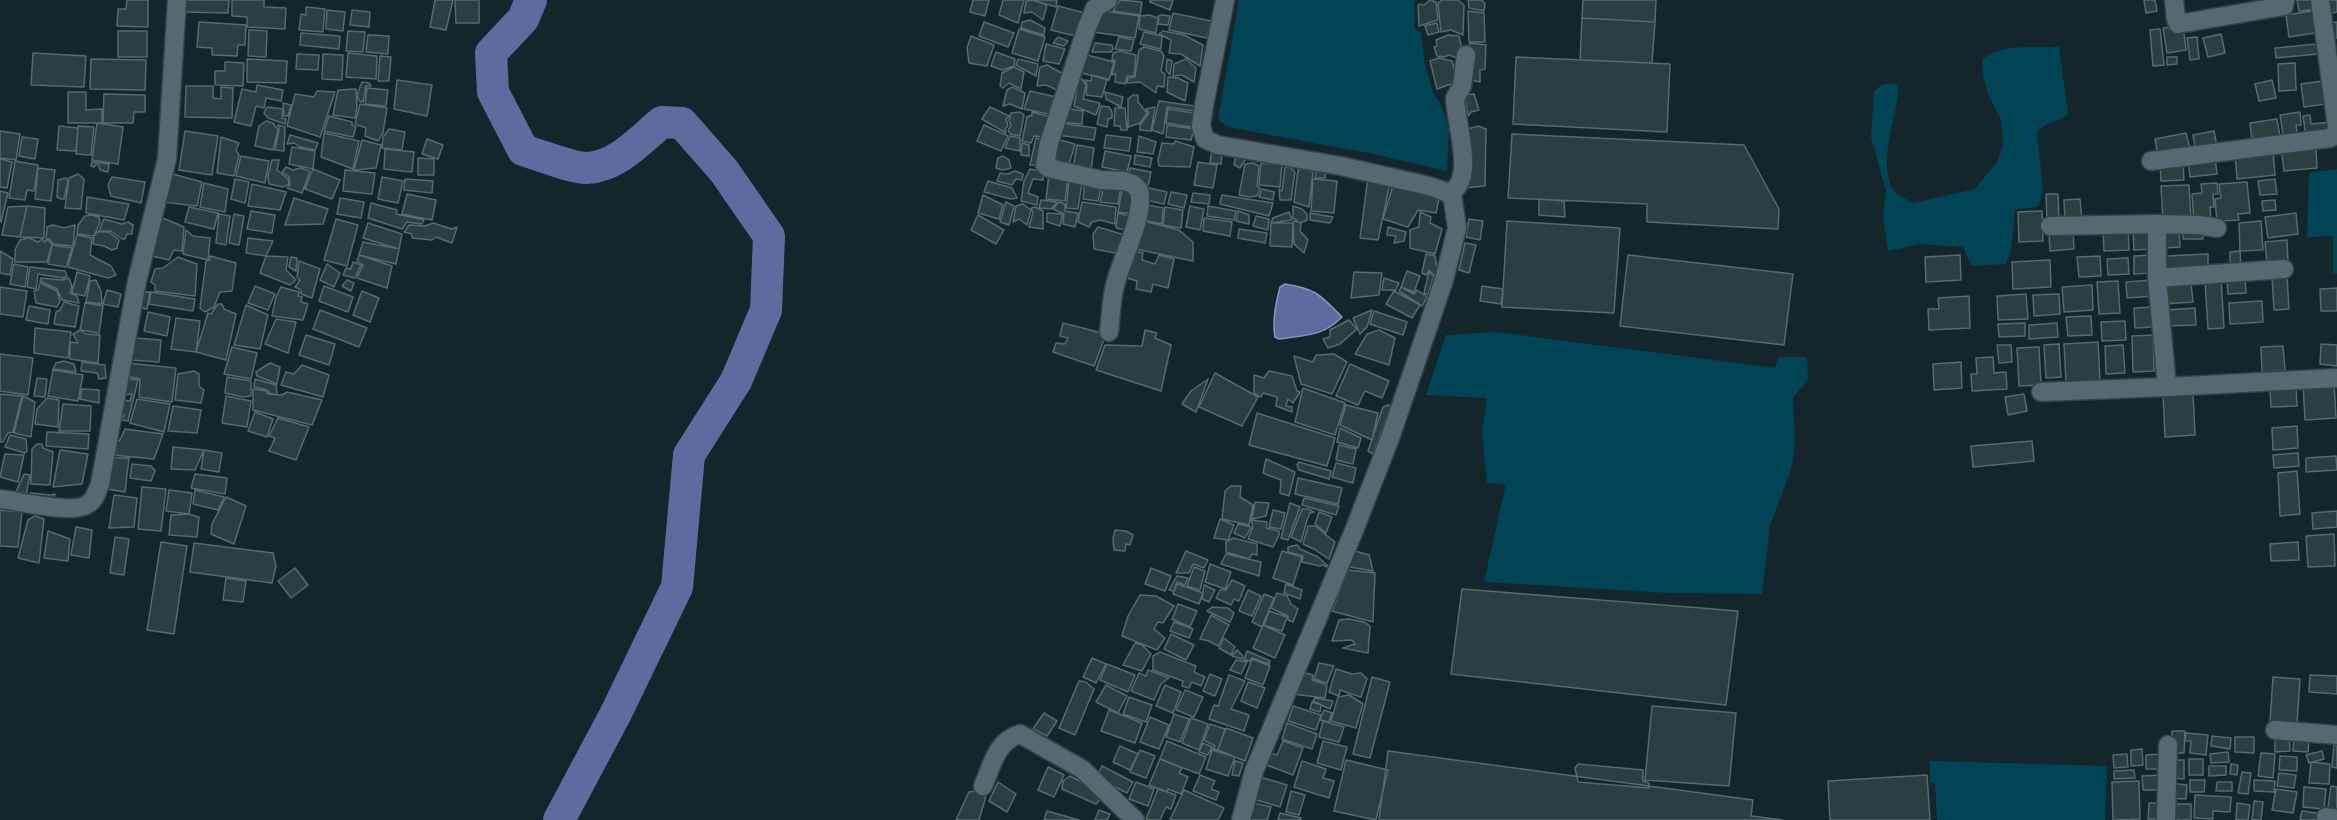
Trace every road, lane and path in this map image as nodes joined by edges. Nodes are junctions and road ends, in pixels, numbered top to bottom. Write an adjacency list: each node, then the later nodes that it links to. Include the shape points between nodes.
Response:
1 (177, 0): 20 (street, via 166,159 137,281 100,484 95,497 83,507)
2 (1108, 0): 16 (street, via 1095,8 1086,30 1046,165 1124,181 1139,190 1133,238 1114,286)
3 (1225, 0): 10 (street, via 1204,105 1201,126 1205,139 1218,145 1341,166)
4 (2174, 0): 5 (street, via 2178,24 2284,6)
5 (2286, 0)
6 (2320, 0): 8 (street)
7 (1466, 55): 10 (street, via 1462,86 1455,98 1462,142 1461,183)
8 (2336, 127): 9 (street, via 2330,138)
9 (2151, 161)
10 (1449, 193): 26 (street, via 1457,228 1444,279 1390,438 1254,771)
11 (2157, 224): 12 (street); 13 (street); 15 (street)
12 (2050, 226)
13 (2217, 228)
14 (2284, 268): 15 (street)
15 (2157, 278): 18 (street)
16 (1109, 332)
17 (2337, 378): 18 (street)
18 (2167, 387): 19 (street)
19 (2041, 392)
20 (0, 499)
21 (2275, 730): 22 (street)
22 (2337, 735)
23 (2168, 745): 27 (street)
24 (983, 786): 25 (street, via 1000,745 1008,737 1020,734 1082,770)
25 (1135, 820)
26 (1241, 820)
27 (2166, 820)

